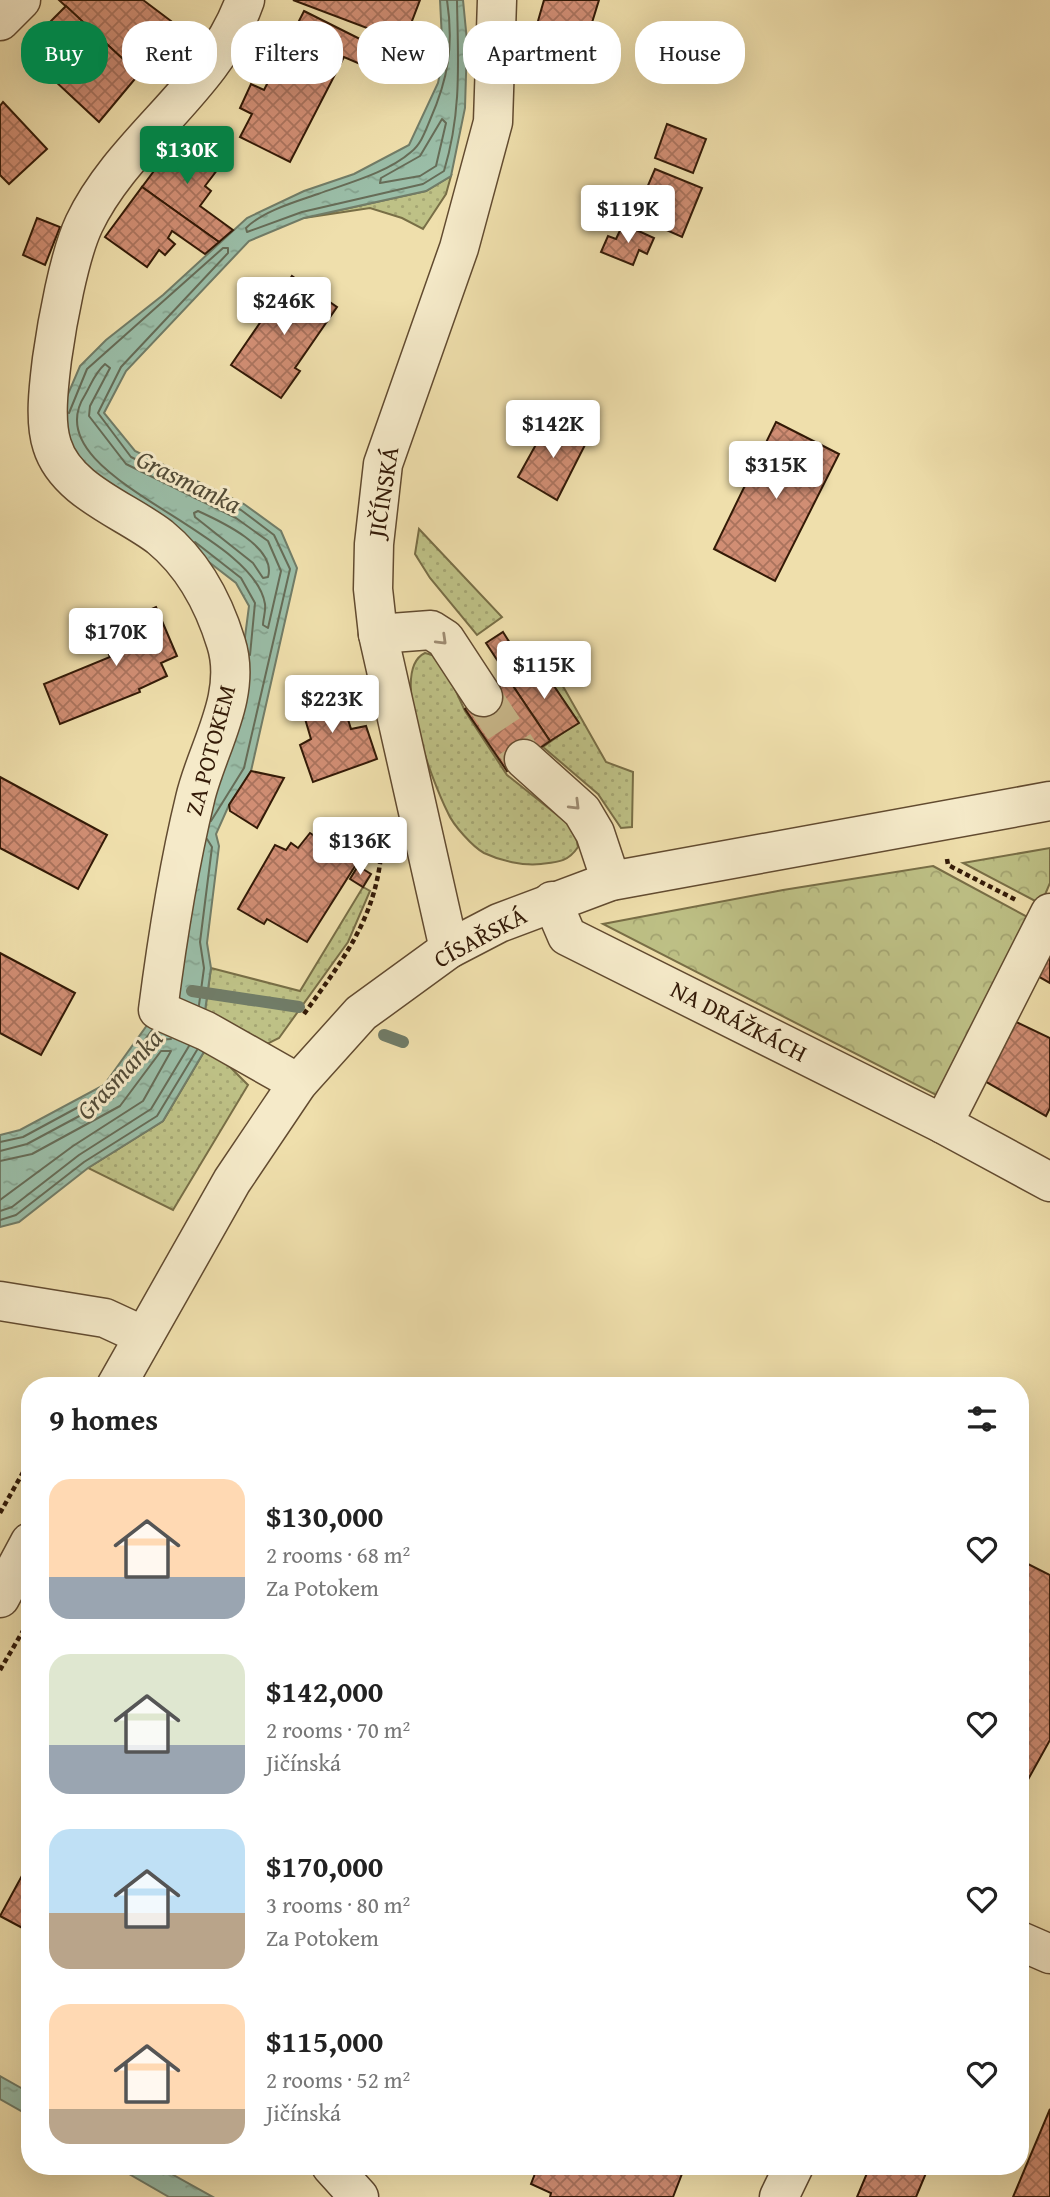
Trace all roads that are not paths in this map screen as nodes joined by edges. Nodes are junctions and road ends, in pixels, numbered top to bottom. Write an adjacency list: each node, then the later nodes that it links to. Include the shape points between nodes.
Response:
1 (21, 0): 4 (street)
2 (245, 0): 13 (street, ZA POTOKEM, via 211,65 121,169 84,224 52,359 49,427 60,463 74,479 182,558 198,579 227,644 231,668 228,701 195,797 156,1010 206,1031)
3 (497, 0): 5 (street, JIČÍNSKÁ, via 493,122 459,248 383,464 374,544)
4 (0, 21)
5 (378, 634): 6 (street, one-way to 6, via 431,630 444,639); 12 (street, JIČÍNSKÁ)
6 (483, 697)
7 (524, 759): 9 (street, one-way to 9, via 582,811 595,833)
8 (1050, 801): 9 (street, CÍSAŘSKÁ)
9 (611, 881): 10 (street, CÍSAŘSKÁ)
10 (552, 901): 12 (street, CÍSAŘSKÁ); 14 (street, NA DRÁŽKÁCH, via 567,936)
11 (1049, 915): 14 (street)
12 (449, 949): 13 (street, CÍSAŘSKÁ)
13 (282, 1075): 17 (street, CÍSAŘSKÁ, via 232,1181)
14 (943, 1124): 15 (street, NA DRÁŽKÁCH)
15 (1050, 1182)
16 (0, 1301): 17 (street, via 105,1318)
17 (144, 1336): 18 (street, CÍSAŘSKÁ)
18 (121, 1377)
19 (21, 1559): 20 (street)
20 (0, 1598)
21 (1029, 1945): 22 (street)
22 (1050, 1954)
23 (339, 2175): 25 (street)
24 (790, 2175): 26 (street)
25 (359, 2197)
26 (779, 2197)

